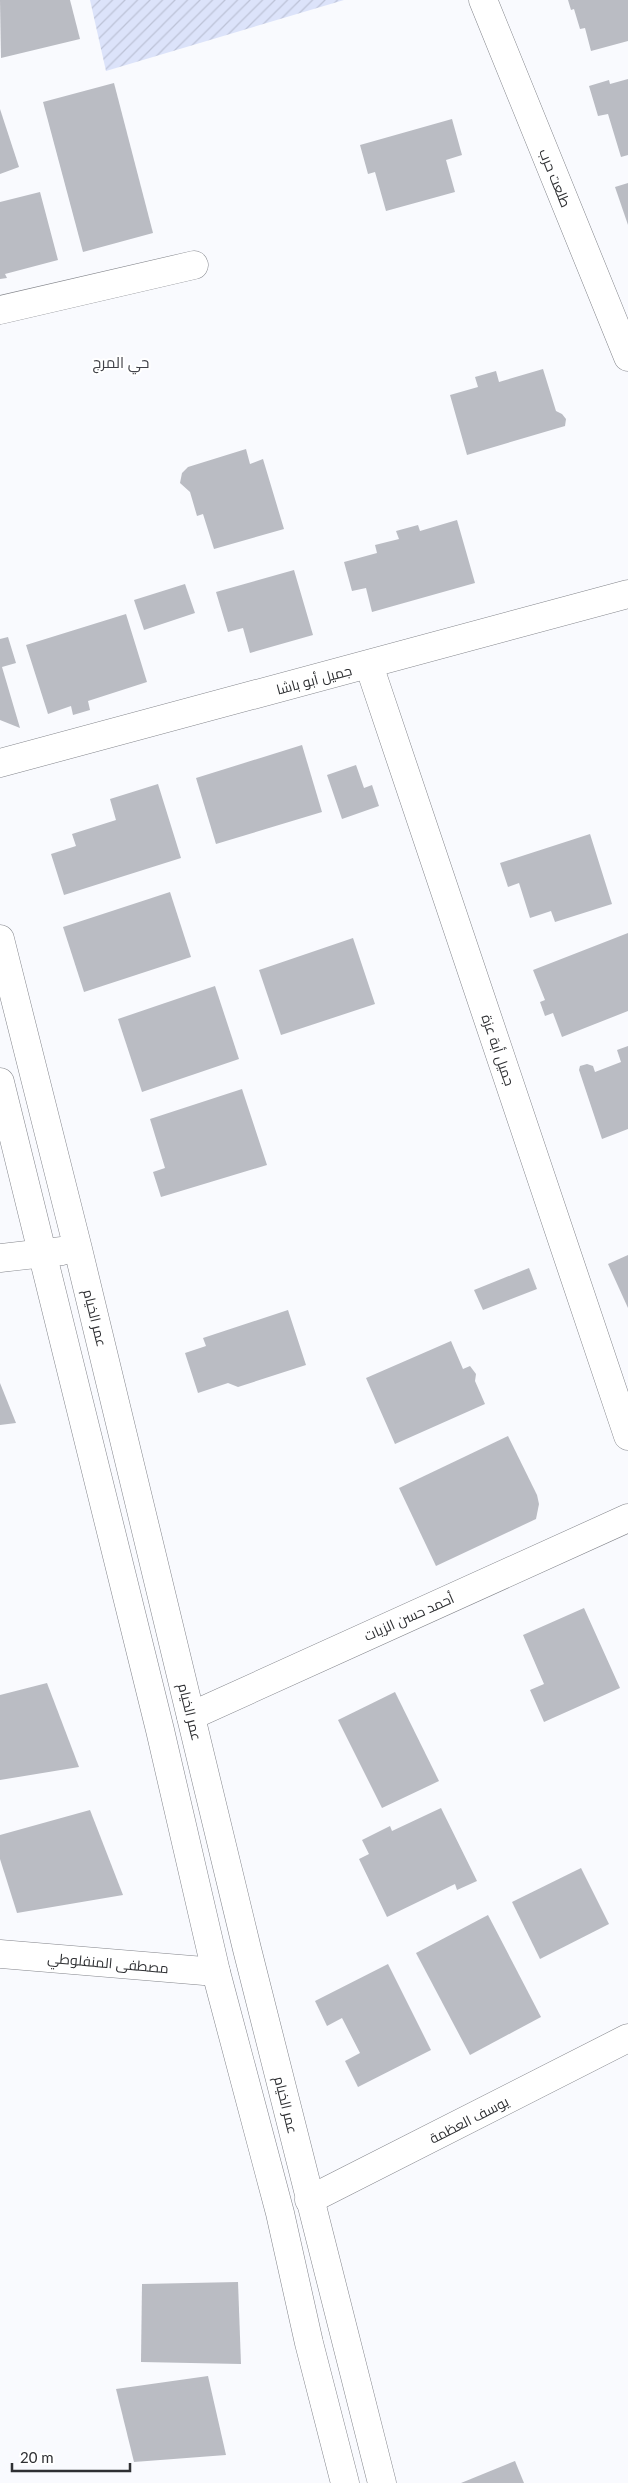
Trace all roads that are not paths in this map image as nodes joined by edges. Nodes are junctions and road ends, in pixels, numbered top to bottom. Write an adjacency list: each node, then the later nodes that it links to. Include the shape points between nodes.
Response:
1 (483, 0): 4 (street, طلعت حرب)
2 (194, 265): 3 (street)
3 (0, 310)
4 (628, 356)
5 (628, 594): 6 (street, جميل أبو باشا)
6 (369, 665): 7 (street, جميل أبو باشا); 13 (street, جميل أبة عزة)
7 (0, 763)
8 (0, 939): 10 (street, عمر الخيام)
9 (0, 1082): 11 (street)
10 (78, 1249): 11 (street); 15 (street, عمر الخيام)
11 (43, 1253): 12 (street); 17 (street)
12 (0, 1258)
13 (628, 1436)
14 (628, 1518): 15 (street, أحمد حسن الزيات)
15 (191, 1716): 19 (street, عمر الخيام)
16 (0, 1954): 17 (street, مصطفى المنفلوطي)
17 (216, 1972): 20 (street, via 280,2213)
18 (628, 2038): 19 (street, يوسف العظمة)
19 (309, 2200): 21 (street, عمر الخيام)
20 (345, 2483)
21 (382, 2483)

